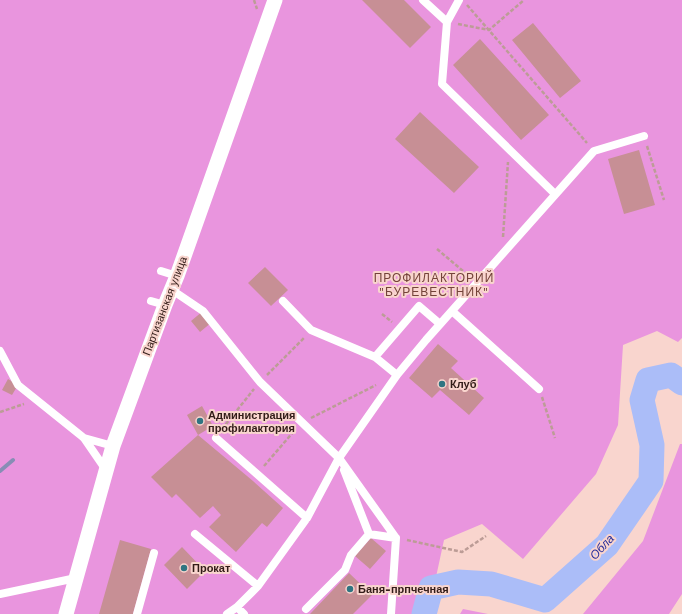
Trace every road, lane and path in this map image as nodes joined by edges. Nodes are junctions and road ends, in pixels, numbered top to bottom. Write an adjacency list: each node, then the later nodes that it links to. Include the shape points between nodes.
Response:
1 (275, 0): 16 (street, Партизанская улица)
2 (424, 0): 6 (lane)
3 (459, 0): 6 (lane)
4 (463, 0): 7 (path)
5 (524, 0): 7 (path)
6 (447, 22): 7 (path); 9 (lane, via 442,84)
7 (489, 30): 10 (path)
8 (644, 136): 10 (lane); 12 (path)
9 (509, 149): 11 (lane); 14 (path)
10 (594, 151): 11 (lane)
11 (555, 194): 14 (lane)
12 (664, 200)
13 (437, 249): 17 (path)
14 (502, 255): 17 (lane)
15 (161, 271): 16 (lane)
16 (177, 276): 18 (street, Партизанская улица)
17 (477, 282): 20 (lane)
18 (172, 290): 26 (lane, via 203,311); 35 (street, Партизанская улица, via 158,303)
19 (283, 302): 22 (lane)
20 (452, 311): 21 (lane); 28 (lane)
21 (440, 324): 24 (lane, via 419,306); 25 (lane)
22 (312, 330): 24 (lane); 26 (path)
23 (0, 351): 29 (lane, via 18,385)
24 (375, 357): 25 (lane)
25 (397, 374): 36 (lane)
26 (260, 382): 31 (lane); 33 (path)
27 (377, 385): 31 (path)
28 (539, 389): 34 (path)
29 (37, 400): 30 (path); 32 (lane)
30 (0, 412)
31 (302, 422): 36 (lane); 38 (path)
32 (84, 438): 35 (lane); 37 (lane)
33 (216, 438): 38 (lane)
34 (555, 438)
35 (113, 446): 37 (street, Партизанская улица)
36 (339, 458): 39 (lane); 41 (lane); 43 (lane)
37 (106, 470): 45 (street, Партизанская улица)
38 (257, 474): 39 (lane)
39 (307, 518): 46 (lane)
40 (195, 534): 46 (lane)
41 (369, 534): 43 (lane); 48 (lane, via 351,555 345,570)
42 (486, 536): 43 (path, via 462,552)
43 (396, 538): 54 (lane)
44 (154, 553): 51 (lane)
45 (76, 578): 47 (lane); 50 (street, Партизанская улица)
46 (258, 586): 49 (lane)
47 (0, 594)
48 (306, 609)
49 (238, 610): 52 (lane); 53 (lane)
50 (69, 613)
51 (137, 614)
52 (227, 614)
53 (244, 614)
54 (391, 614)

